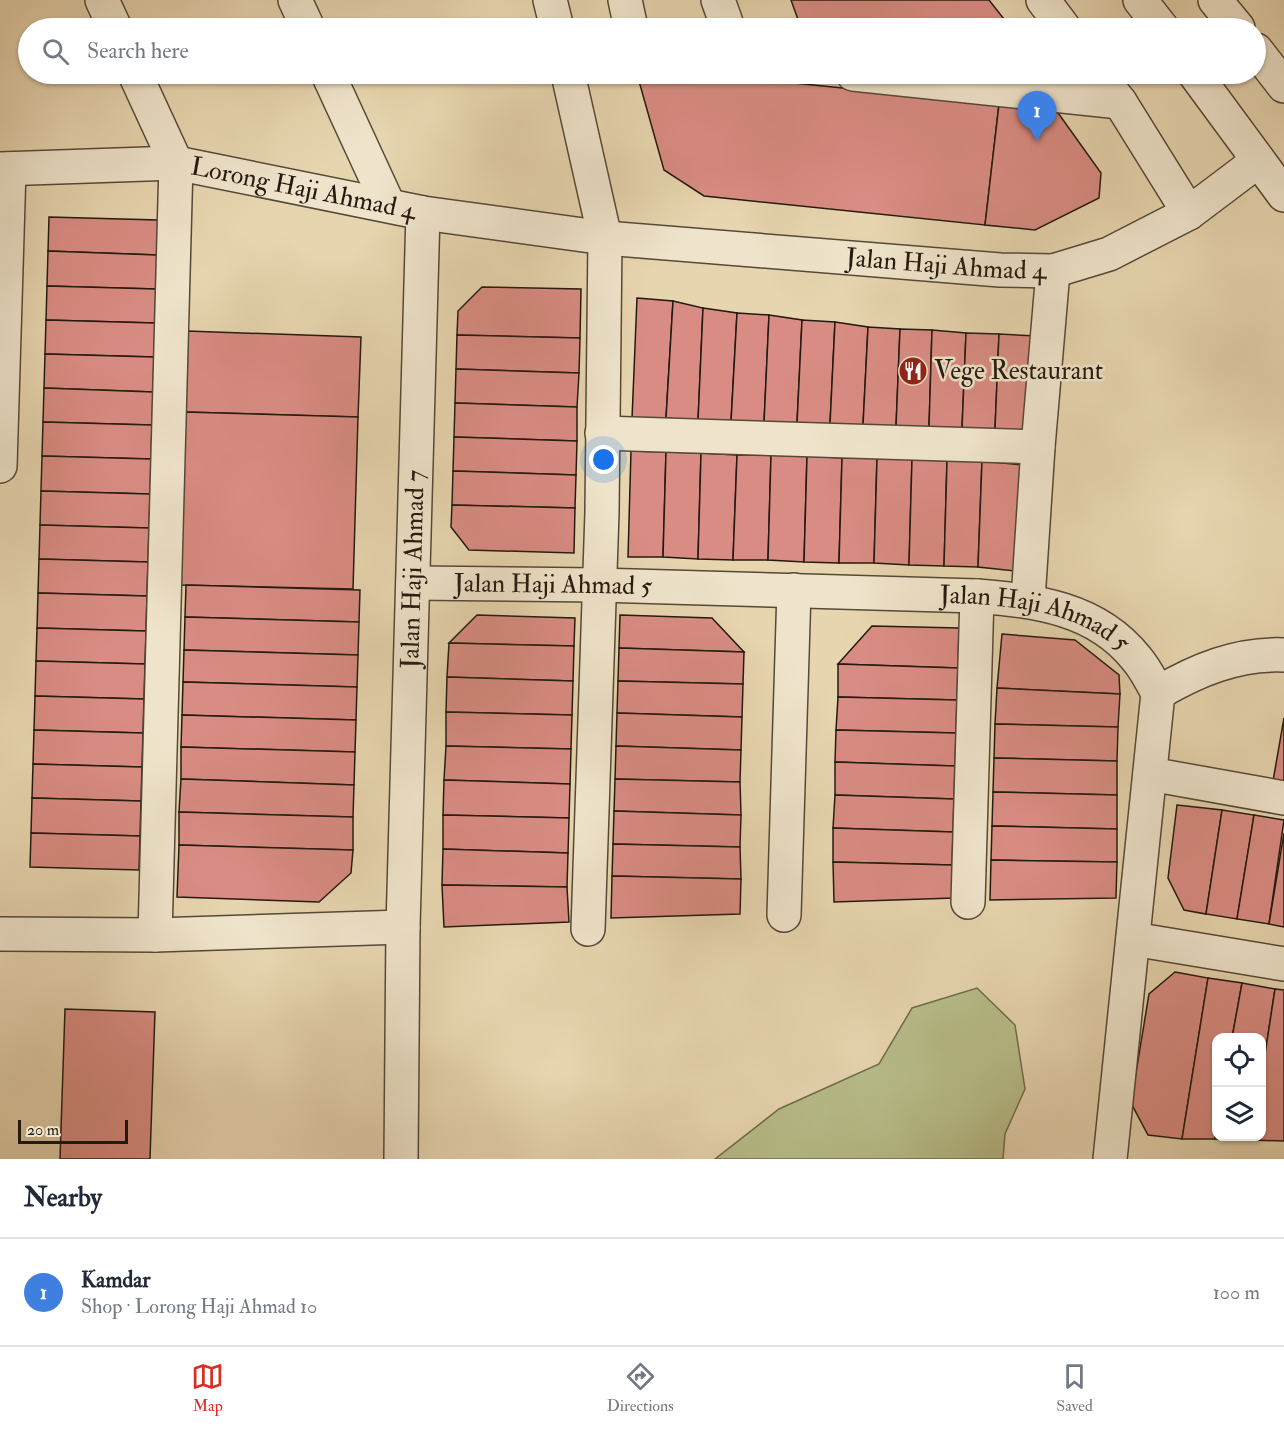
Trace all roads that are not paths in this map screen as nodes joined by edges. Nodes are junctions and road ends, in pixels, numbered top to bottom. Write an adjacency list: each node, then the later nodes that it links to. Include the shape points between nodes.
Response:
1 (102, 0): 9 (street)
2 (295, 0): 10 (street)
3 (550, 0): 11 (street)
4 (625, 0): 12 (street)
5 (718, 0): 13 (street)
6 (1043, 0): 14 (street)
7 (1140, 0): 15 (street)
8 (1215, 0): 16 (street)
9 (110, 18)
10 (303, 18)
11 (554, 18)
12 (629, 18)
13 (724, 18)
14 (1056, 18)
15 (1154, 18)
16 (1230, 18)
17 (1266, 63): 24 (street)
18 (140, 84): 27 (street)
19 (333, 84): 30 (street)
20 (570, 84): 33 (street)
21 (948, 84): 25 (street)
22 (1106, 84): 25 (street)
23 (1202, 84): 26 (street)
24 (1284, 86)
25 (1120, 102): 32 (street)
26 (1258, 161): 29 (street); 32 (street, Jalan Haji Ahmad 4)
27 (176, 163): 28 (street, Lorong Haji Ahmad 4); 30 (street, Lorong Haji Ahmad 4); 53 (street)
28 (5, 169): 36 (street)
29 (1284, 195)
30 (388, 204): 31 (street, Lorong Haji Ahmad 4)
31 (423, 213): 33 (street, Lorong Haji Ahmad 4); 39 (street, Jalan Haji Ahmad 7)
32 (1190, 213): 34 (street, Jalan Haji Ahmad 4, via 1109,254)
33 (605, 238): 34 (street, Jalan Haji Ahmad 4); 35 (street)
34 (1053, 271): 37 (street)
35 (602, 433): 37 (street); 40 (street)
36 (1, 434): 38 (street)
37 (1038, 447): 43 (street)
38 (0, 466)
39 (413, 583): 40 (street, Jalan Haji Ahmad 5); 50 (street, Jalan Haji Ahmad 7)
40 (598, 585): 41 (street, Jalan Haji Ahmad 5); 51 (street)
41 (794, 590): 42 (street, Jalan Haji Ahmad 5); 49 (street)
42 (977, 596): 43 (street, Jalan Haji Ahmad 5); 48 (street)
43 (1028, 600): 45 (street, Jalan Haji Ahmad 5, via 1061,607 1113,635 1137,658)
44 (1284, 655): 45 (street, via 1230,660)
45 (1158, 693): 46 (street)
46 (1150, 774): 47 (street); 54 (street)
47 (1284, 798)
48 (968, 902)
49 (784, 915)
50 (403, 927): 53 (street); 56 (street, Jalan Haji Ahmad 7)
51 (588, 929)
52 (0, 934): 53 (street)
53 (154, 935)
54 (1133, 939): 55 (street); 57 (street)
55 (1284, 964)
56 (400, 1159)
57 (1110, 1159)

